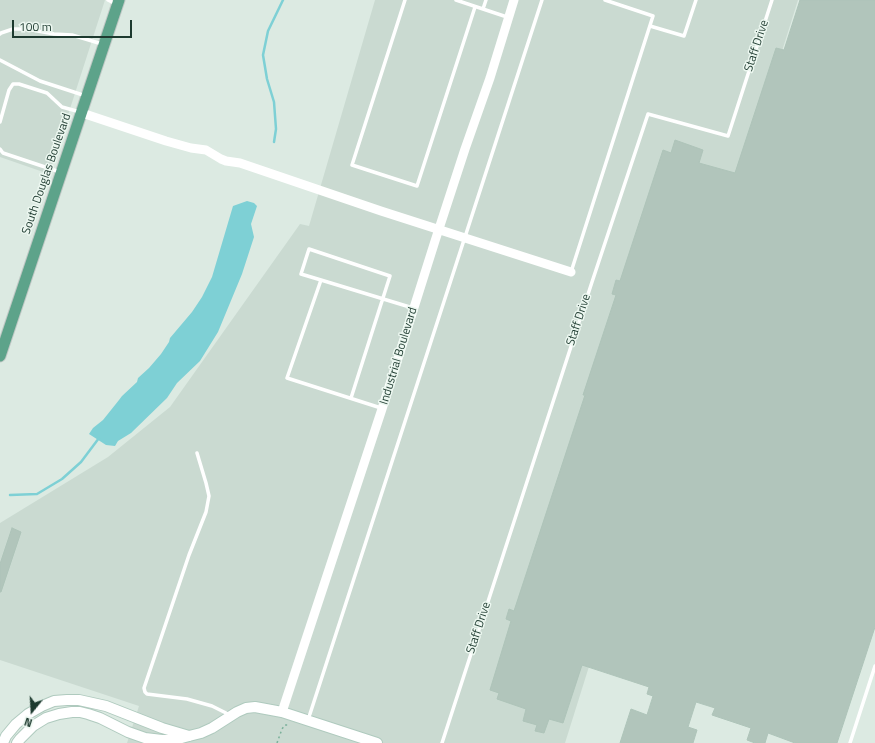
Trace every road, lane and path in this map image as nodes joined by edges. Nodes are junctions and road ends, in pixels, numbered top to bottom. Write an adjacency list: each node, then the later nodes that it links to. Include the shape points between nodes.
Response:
1 (405, 0): 11 (lane, via 352,165 417,186)
2 (456, 0): 9 (lane)
3 (486, 0): 12 (lane)
4 (514, 0): 13 (street, Industrial Boulevard)
5 (542, 0): 24 (lane)
6 (605, 0): 14 (lane, via 654,16)
7 (696, 0): 14 (lane, via 684,36)
8 (772, 0): 43 (lane, Staff Drive, via 728,136 648,114)
9 (461, 1): 11 (lane)
10 (114, 2): 16 (main road, South Douglas Boulevard)
11 (475, 6): 12 (lane)
12 (483, 9): 13 (lane)
13 (508, 18): 23 (street, Industrial Boulevard)
14 (650, 26): 25 (lane)
15 (0, 34): 16 (lane, via 13,29 27,29 72,35)
16 (104, 44): 18 (main road, South Douglas Boulevard)
17 (0, 60): 18 (lane, via 40,81)
18 (87, 96): 19 (main road, South Douglas Boulevard)
19 (82, 113): 20 (lane, via 62,106 47,93 13,84); 22 (main road, South Douglas Boulevard); 23 (street, via 166,141 206,150 226,161 240,163)
20 (0, 122)
21 (0, 149): 22 (lane, via 3,153)
22 (61, 173): 29 (main road, South Douglas Boulevard)
23 (439, 229): 24 (street); 28 (street, Industrial Boulevard)
24 (463, 242): 25 (street); 36 (lane)
25 (572, 268)
26 (321, 280): 27 (lane); 27 (lane, via 301,274 309,249 390,276); 30 (lane, via 287,378)
27 (383, 298): 28 (lane); 30 (lane)
28 (414, 308): 31 (street, Industrial Boulevard)
29 (0, 356)
30 (351, 398): 31 (lane)
31 (382, 408): 34 (street, Industrial Boulevard)
32 (197, 453): 35 (lane, via 209,496 206,512 144,688 147,694 187,699 212,706)
33 (875, 666): 44 (lane)
34 (282, 712): 35 (main road, via 255,707 246,708); 36 (main road)
35 (230, 716): 38 (main road, via 212,728)
36 (308, 721): 42 (main road)
37 (285, 725): 41 (path)
38 (189, 736): 39 (main road, via 106,706 67,700 54,701 28,714 16,724); 40 (main road, via 174,740 145,738 100,718 72,712 46,718 33,726)
39 (3, 743)
40 (17, 743)
41 (278, 743)
42 (377, 743)
43 (442, 743)
44 (850, 743)

